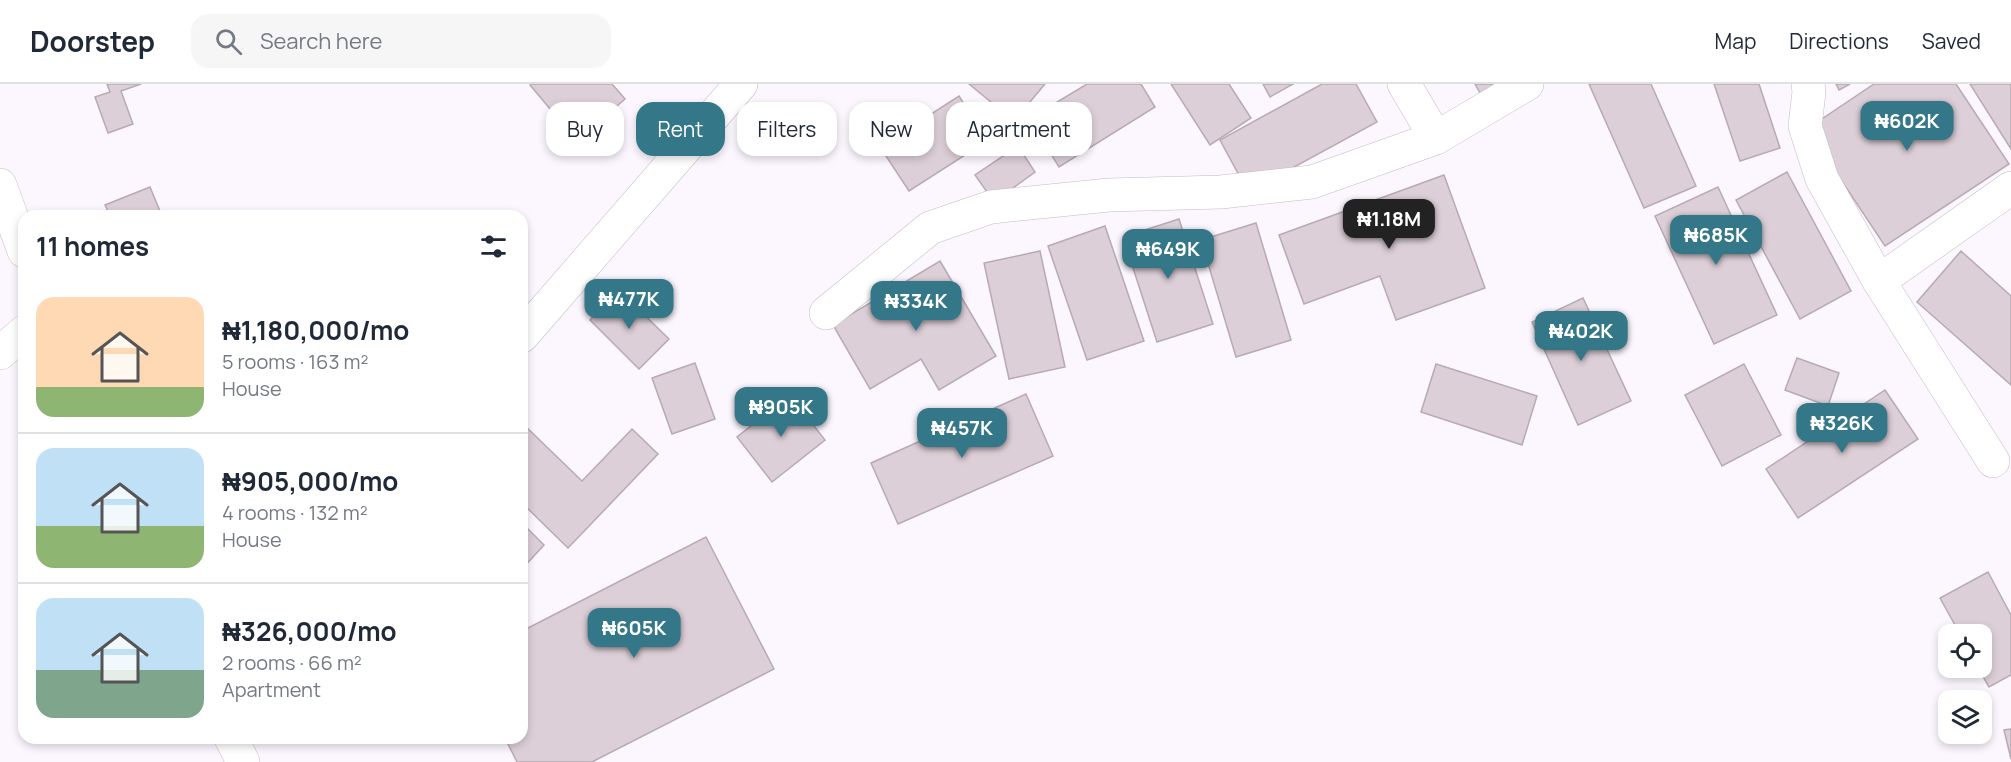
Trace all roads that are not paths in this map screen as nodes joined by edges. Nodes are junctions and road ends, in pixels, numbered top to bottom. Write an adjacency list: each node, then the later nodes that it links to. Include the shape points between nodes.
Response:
1 (741, 84): 11 (street)
2 (1404, 84): 5 (street)
3 (1527, 84): 5 (street)
4 (1808, 84): 9 (street, via 1805,126 1822,179)
5 (1436, 138): 10 (street, via 1312,182 991,207 930,228)
6 (0, 185): 8 (street)
7 (2011, 188): 9 (street)
8 (18, 234)
9 (1879, 281): 14 (street)
10 (826, 313)
11 (528, 329)
12 (18, 337): 13 (street)
13 (0, 353)
14 (1993, 461)
15 (234, 744): 16 (street)
16 (243, 762)

